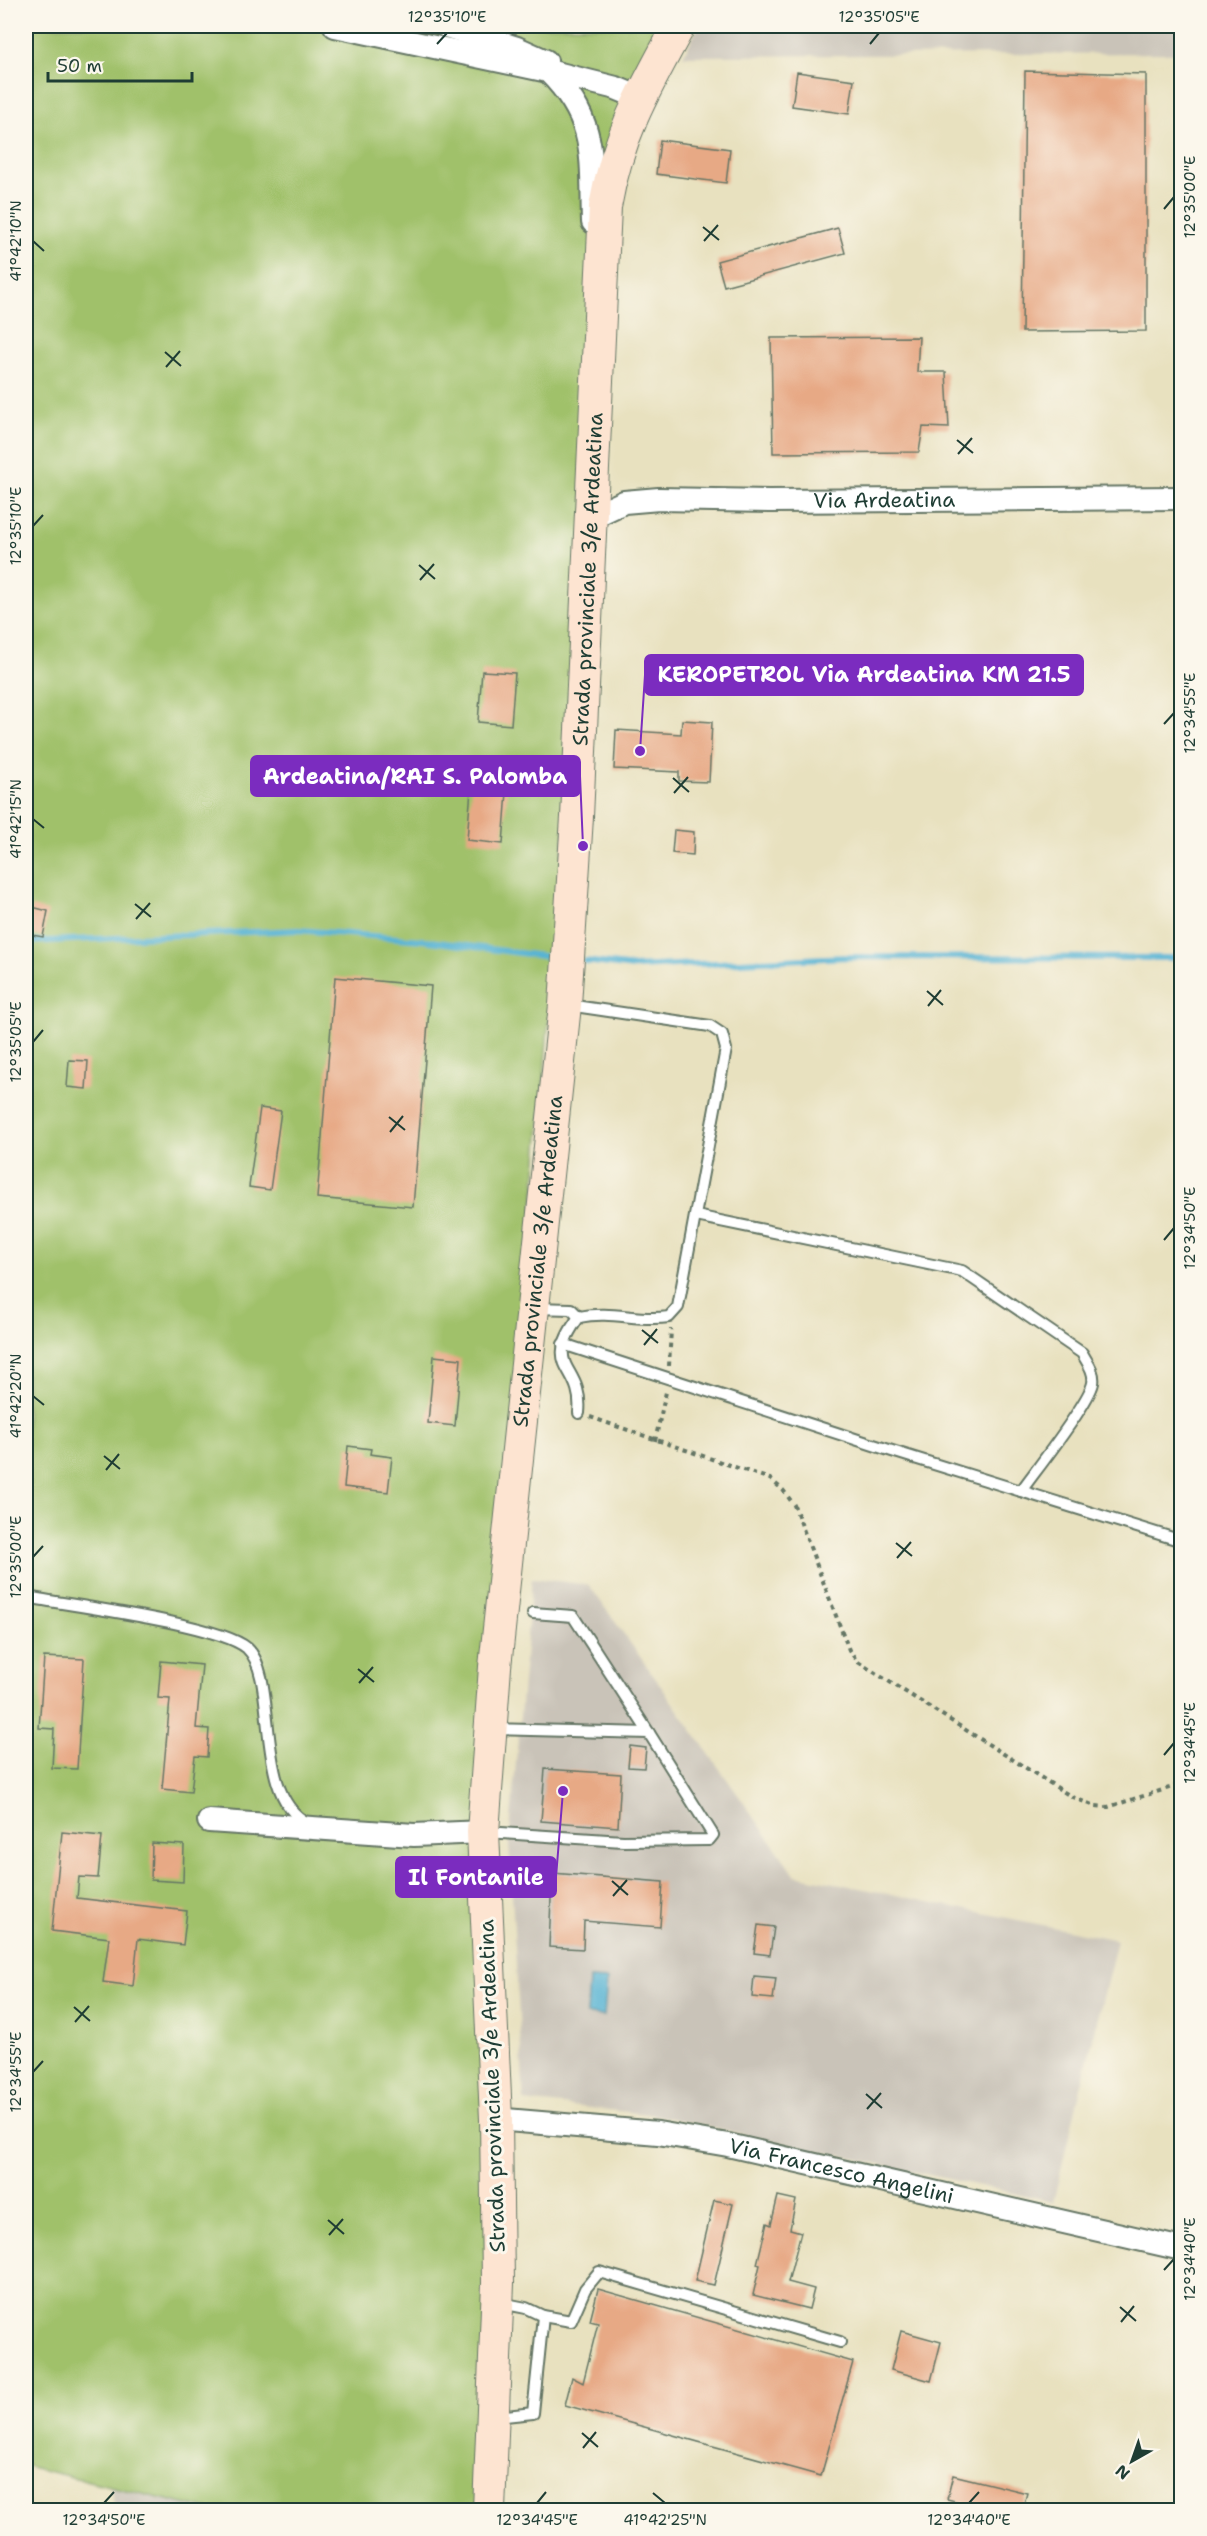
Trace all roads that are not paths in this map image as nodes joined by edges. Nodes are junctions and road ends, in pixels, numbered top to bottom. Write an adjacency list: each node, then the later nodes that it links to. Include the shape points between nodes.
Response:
1 (335, 26): 4 (street)
2 (446, 26): 5 (street, via 517,48)
3 (679, 26): 6 (main road, Strada provinciale 3/e Ardeatina)
4 (548, 71): 5 (street); 7 (street, via 574,100 588,140)
5 (582, 80): 6 (street)
6 (640, 98): 7 (main road, Strada provinciale 3/e Ardeatina, via 611,172 605,207)
7 (598, 336): 9 (main road, Strada provinciale 3/e Ardeatina)
8 (1182, 498): 9 (street, Via Ardeatina, via 659,499 624,502)
9 (590, 518): 10 (main road, Strada provinciale 3/e Ardeatina)
10 (565, 1005): 11 (lane, via 710,1026 722,1034 726,1049); 12 (main road, Strada provinciale 3/e Ardeatina)
11 (696, 1216): 13 (lane, via 678,1307 669,1317 654,1320 601,1313); 16 (lane, via 962,1271 1082,1353 1093,1383)
12 (532, 1308): 13 (lane, via 571,1309); 20 (main road, Strada provinciale 3/e Ardeatina)
13 (579, 1317): 14 (lane)
14 (563, 1344): 15 (lane, via 561,1357 578,1386); 16 (lane)
15 (579, 1413)
16 (1021, 1491): 17 (lane)
17 (1182, 1541)
18 (26, 1597): 23 (lane, via 173,1624 230,1638 248,1649 257,1664 271,1756 284,1798 293,1813)
19 (533, 1613): 21 (lane, via 573,1616)
20 (490, 1729): 21 (lane); 24 (main road, Strada provinciale 3/e Ardeatina)
21 (649, 1733): 24 (lane, via 712,1838 623,1841)
22 (209, 1821): 23 (street)
23 (317, 1827): 24 (street, via 414,1835)
24 (483, 1832): 25 (main road, Strada provinciale 3/e Ardeatina)
25 (496, 2119): 26 (street, Via Francesco Angelini, via 658,2133 728,2145); 27 (main road, Strada provinciale 3/e Ardeatina)
26 (1182, 2248)
27 (497, 2303): 28 (lane, via 526,2308); 30 (main road, Strada provinciale 3/e Ardeatina)
28 (543, 2316): 29 (lane, via 571,2321 585,2289 599,2272); 30 (lane, via 533,2413)
29 (840, 2342)
30 (493, 2418): 31 (main road, Strada provinciale 3/e Ardeatina)
31 (489, 2511)

